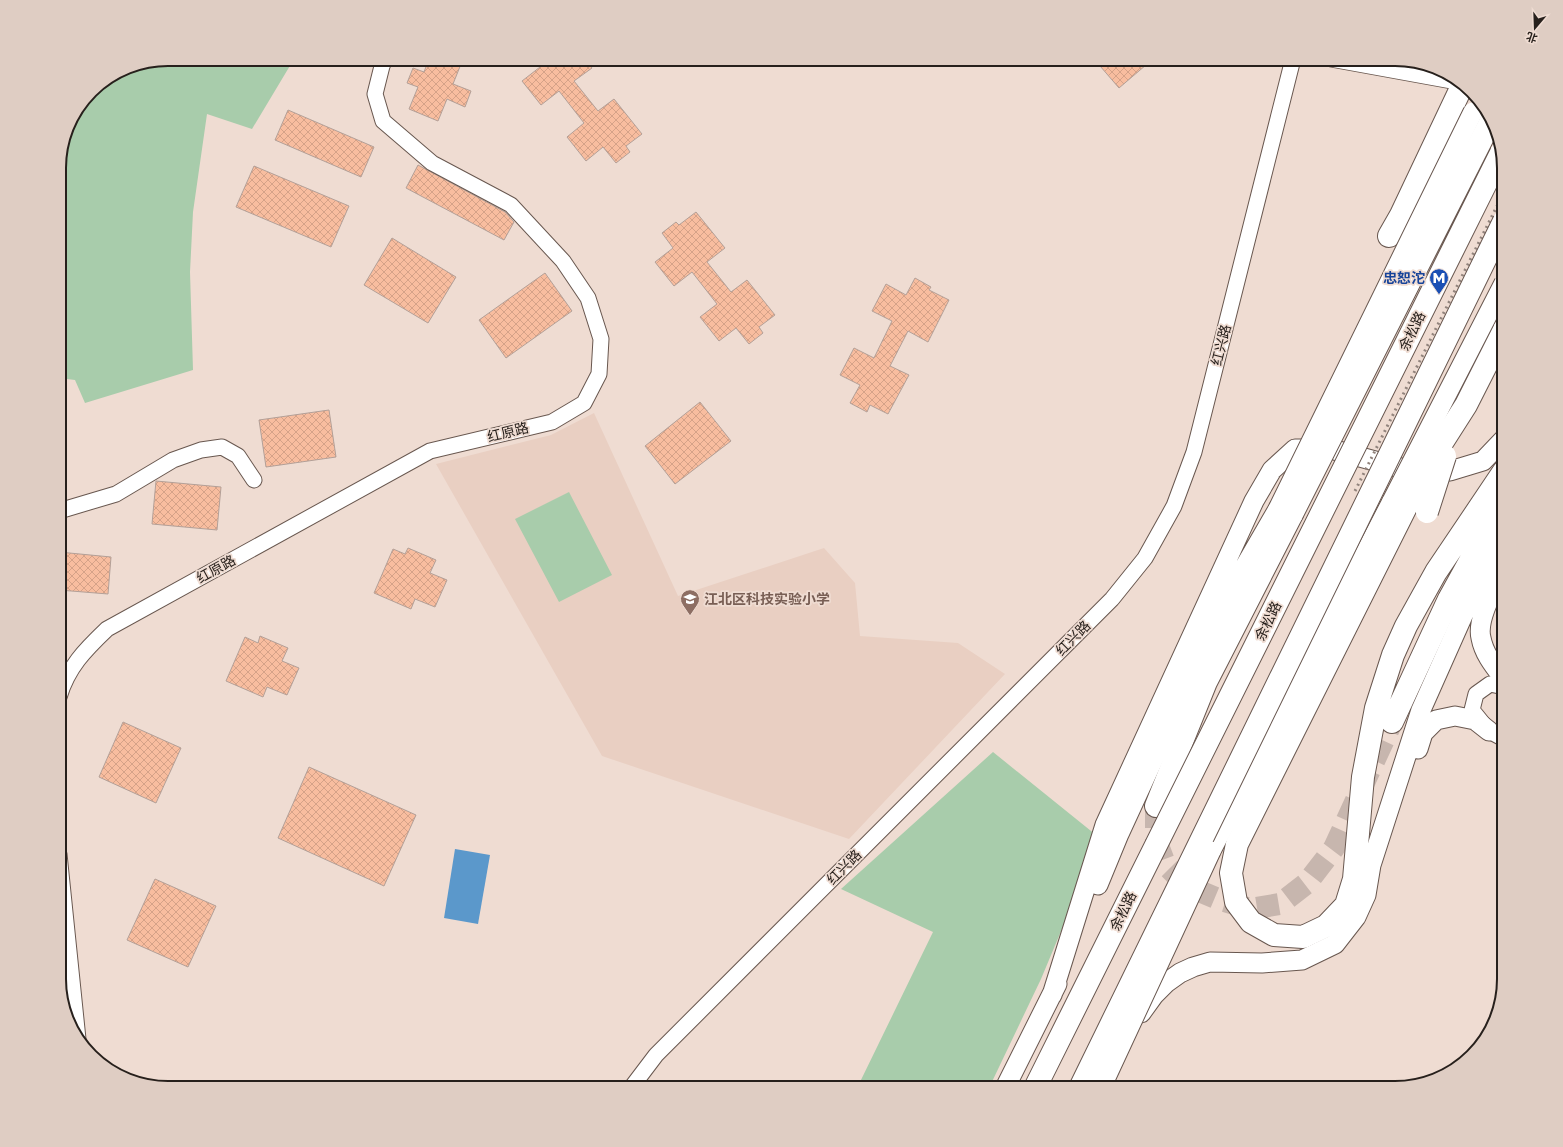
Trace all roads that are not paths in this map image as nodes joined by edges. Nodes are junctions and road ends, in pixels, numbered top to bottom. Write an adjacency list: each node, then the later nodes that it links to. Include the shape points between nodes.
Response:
1 (382, 66): 25 (street, 红原路, via 375,94 383,121 432,163 511,205 563,261 588,298 602,339 600,374 584,403 552,422 430,451 107,629 82,653)
2 (1291, 66): 35 (street, 红兴路, via 1194,452 1174,506 1145,558 1112,599 656,1055)
3 (1370, 66): 4 (street)
4 (1446, 80)
5 (1460, 90): 10 (highway)
6 (1480, 112): 10 (main road, bridge)
7 (1480, 113): 20 (highway, bridge, via 1440,222)
8 (1480, 113): 20 (main road, bridge)
9 (1497, 161): 37 (highway, 余松路, bridge)
10 (1401, 215): 12 (highway)
11 (1497, 235): 38 (highway, bridge)
12 (1389, 236)
13 (1497, 299): 18 (main road, bridge)
14 (1497, 344): 18 (highway, bridge, via 1466,405 1436,452)
15 (1497, 446): 30 (main road, via 1483,461 1450,471 1415,472 1331,449 1295,449 1272,470 1254,501)
16 (254, 480): 19 (street, via 238,456 222,448 201,450 173,460 116,494)
17 (1497, 481): 18 (highway, via 1436,572 1393,655 1376,708 1362,777 1354,879 1346,905 1326,926 1303,937 1274,935 1251,922 1236,902 1232,873 1237,844)
18 (1409, 506): 34 (main road, bridge, via 1211,851)
19 (66, 509)
20 (1285, 512): 29 (highway, via 1206,682); 30 (main road, via 1245,566)
21 (1497, 517): 27 (highway, via 1449,599)
22 (1497, 550): 31 (main road, via 1465,611 1421,710 1371,865)
23 (1497, 583): 24 (main road, via 1482,615 1480,637 1490,662)
24 (1497, 670)
25 (66, 674)
26 (1497, 686): 28 (street, via 1490,684 1476,694 1472,710)
27 (1392, 722)
28 (1496, 735): 31 (main road, via 1475,720 1455,716 1436,720 1423,733 1383,857)
29 (1156, 806)
30 (1112, 830): 36 (main road, via 1052,995)
31 (1366, 895): 34 (main road, bridge, via 1356,917 1335,944 1302,960 1262,963 1210,962 1193,967 1166,983 1154,995)
32 (66, 922): 33 (street)
33 (76, 1023)
34 (1128, 1032): 39 (main road, bridge)
35 (636, 1081)
36 (1009, 1081)
37 (1038, 1081)
38 (1083, 1081)
39 (1104, 1081)

